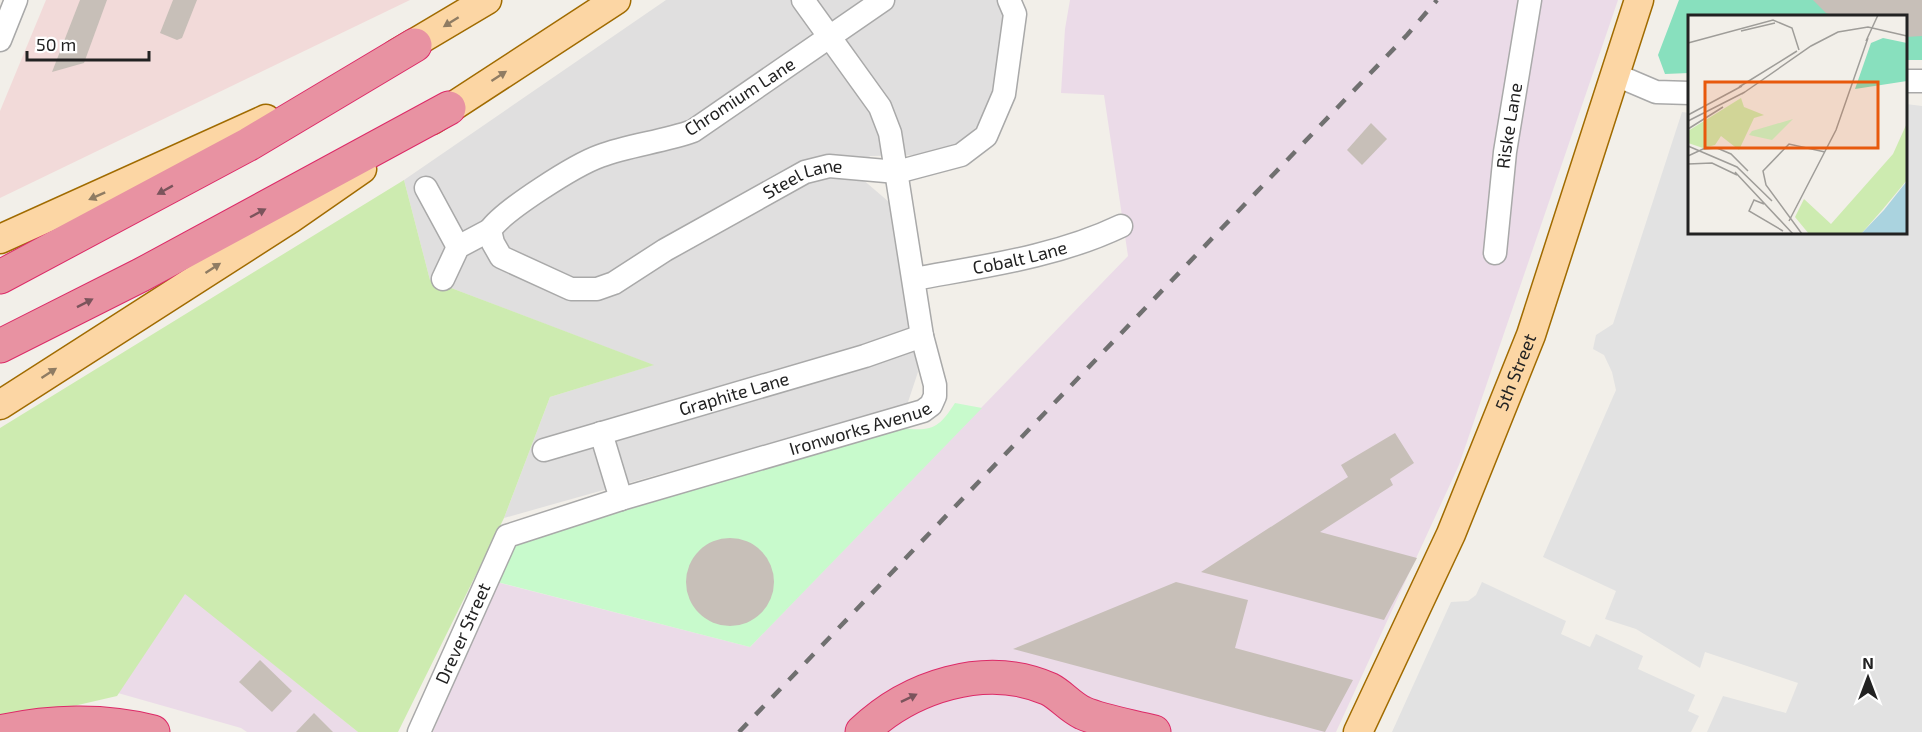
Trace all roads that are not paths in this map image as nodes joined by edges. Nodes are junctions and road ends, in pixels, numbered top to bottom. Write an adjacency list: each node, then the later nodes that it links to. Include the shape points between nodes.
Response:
1 (16, 0): 10 (street)
2 (487, 0): 11 (main road, one-way to 11)
3 (616, 0): 14 (main road, one-way to 3)
4 (803, 0): 9 (street, Ironworks Avenue)
5 (883, 0): 9 (street, Chromium Lane)
6 (1009, 0): 15 (street, Steel Lane, via 1015,14 1004,94 986,136 961,155)
7 (1530, 0): 21 (street, Riske Lane, via 1505,152)
8 (1640, 0): 12 (main road, 5th Street)
9 (830, 38): 15 (street, Ironworks Avenue, via 880,107 890,133); 18 (street, Chromium Lane, via 693,131 600,156 512,210)
10 (0, 40)
11 (415, 45): 19 (main road, one-way to 19, via 210,145); 22 (highway, one-way to 22, via 249,144)
12 (1616, 75): 13 (street, via 1656,92); 37 (main road, 5th Street, via 1531,335 1451,534)
13 (1688, 93)
14 (450, 108): 26 (highway, one-way to 14, via 141,275); 27 (main road, one-way to 14, via 290,219)
15 (897, 172): 18 (street, Steel Lane, via 829,166 804,172 614,283 597,289 571,289 501,257); 24 (street, Ironworks Avenue)
16 (426, 188): 20 (street)
17 (1121, 226): 24 (street, Cobalt Lane, via 1087,243)
18 (490, 230): 20 (street, Chromium Lane)
19 (0, 239)
20 (458, 247): 23 (street)
21 (1495, 253)
22 (0, 277)
23 (443, 279)
24 (914, 279): 25 (street, Ironworks Avenue)
25 (922, 336): 28 (street, Graphite Lane); 30 (street, Ironworks Avenue, via 935,390 931,405 923,411)
26 (7, 342)
27 (0, 405)
28 (602, 433): 29 (street, Graphite Lane); 30 (street)
29 (544, 450)
30 (621, 499): 31 (street, Ironworks Avenue)
31 (507, 536): 34 (street, Drever Street)
32 (144, 730): 33 (highway, via 76,723 28,725)
33 (0, 732)
34 (419, 732)
35 (862, 732): 36 (highway, one-way to 36, via 913,695 958,681 982,679 1050,689 1083,713)
36 (1154, 732)
37 (1358, 732)

